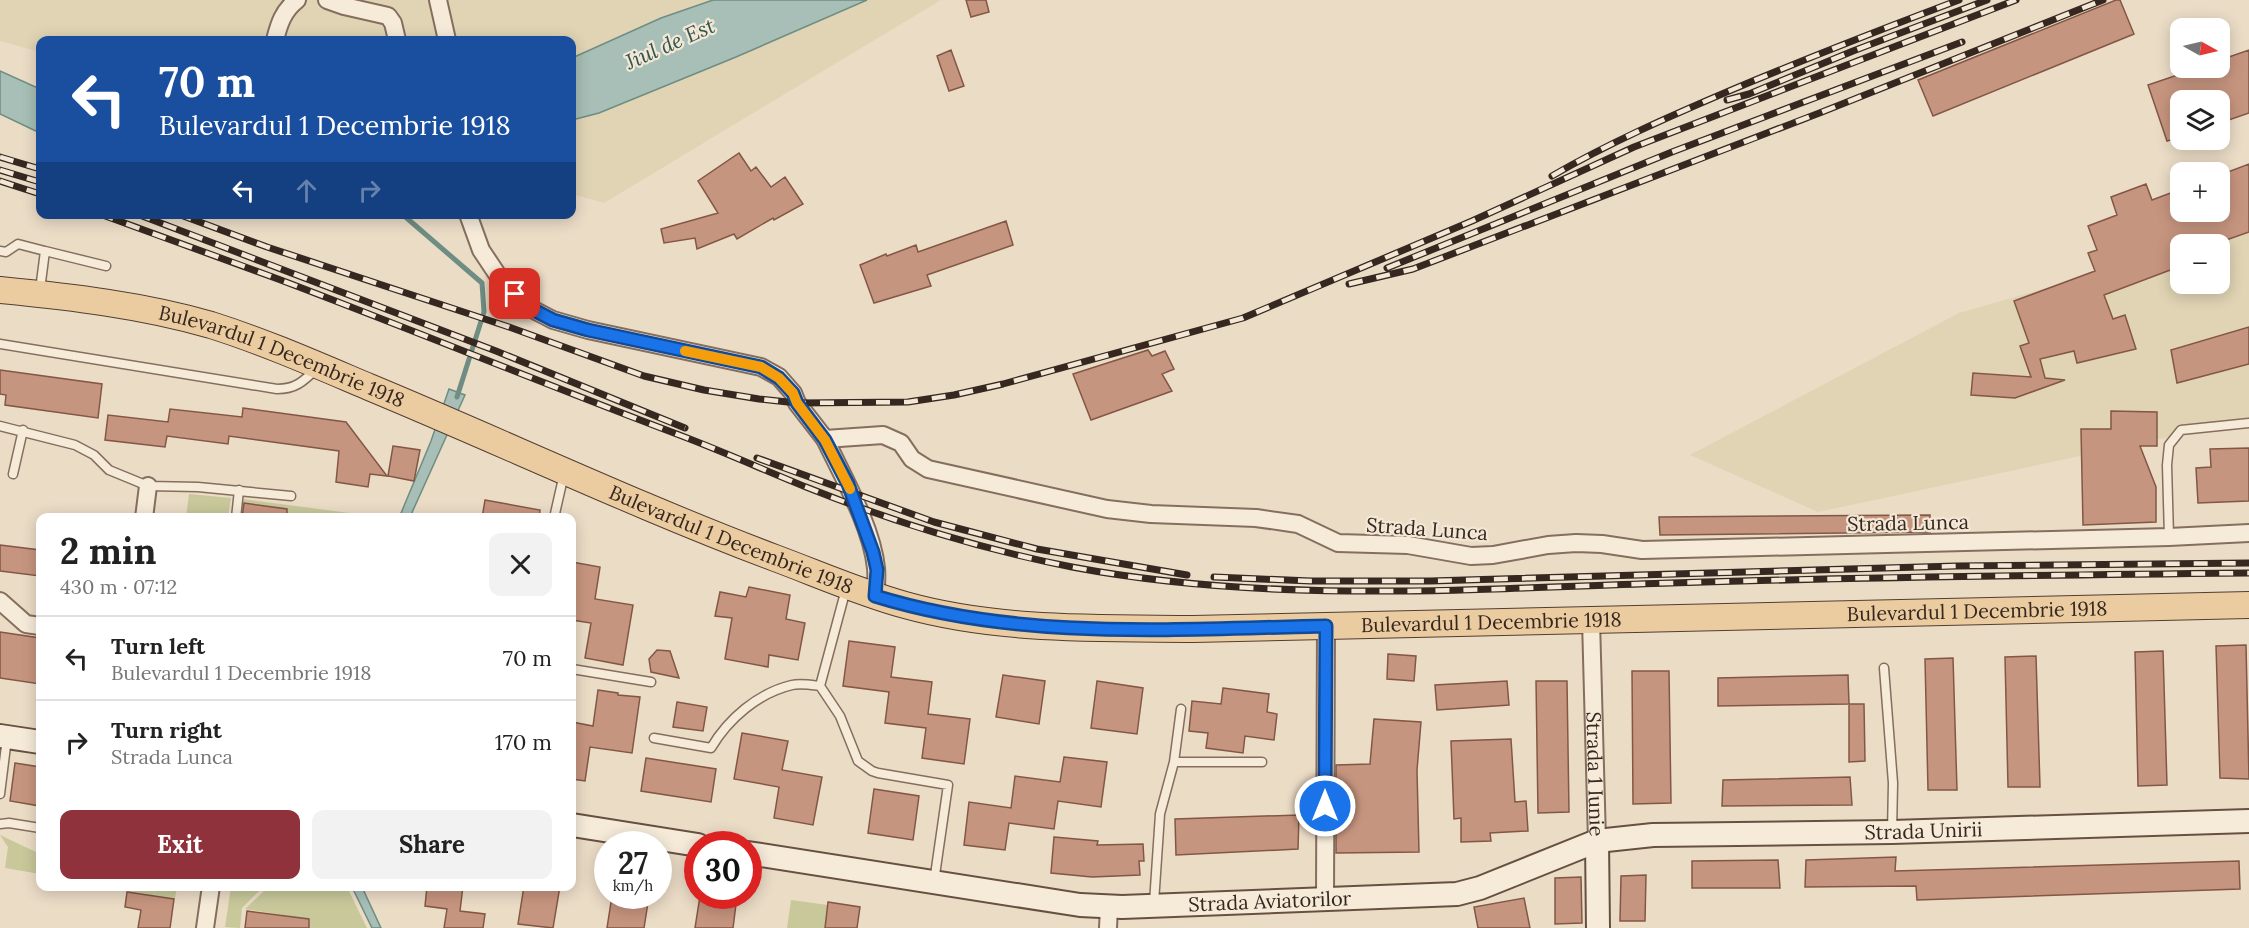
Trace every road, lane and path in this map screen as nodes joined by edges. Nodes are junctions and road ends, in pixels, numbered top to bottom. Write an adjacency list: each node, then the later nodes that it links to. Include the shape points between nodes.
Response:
1 (297, 0): 4 (street, via 288,6)
2 (327, 0): 5 (street, via 388,16)
3 (438, 0): 6 (street)
4 (276, 36)
5 (397, 36)
6 (446, 36)
7 (470, 219): 18 (street, via 481,250 501,280 528,307 553,320 588,330 761,367 793,393)
8 (45, 251): 9 (lane, via 18,244); 10 (lane); 12 (lane)
9 (3, 252)
10 (106, 266)
11 (0, 290): 12 (main road, Bulevardul 1 Decembrie 1918)
12 (40, 294): 14 (main road, Bulevardul 1 Decembrie 1918, via 110,302 210,325)
13 (0, 344): 14 (lane, via 277,389 300,385)
14 (319, 366): 19 (main road, Bulevardul 1 Decembrie 1918)
15 (2249, 423): 28 (lane, via 2181,430 2169,445)
16 (0, 426): 17 (lane)
17 (23, 430): 20 (lane); 21 (lane, via 75,445 94,455 109,470)
18 (825, 440): 28 (street, Strada Lunca, via 883,435 901,443 912,459 928,469 1107,509 1256,518 1298,524 1338,543 1408,545 1471,556 1576,543 1642,550); 30 (street, via 848,484 873,552 877,570)
19 (565, 470): 26 (lane); 29 (main road, Bulevardul 1 Decembrie 1918, via 702,530)
20 (13, 474)
21 (148, 486): 22 (lane); 24 (street)
22 (239, 490): 23 (lane); 25 (lane)
23 (291, 496)
24 (145, 513)
25 (237, 513)
26 (555, 513)
27 (2249, 533): 28 (street, Strada Lunca)
28 (2169, 537)
29 (847, 585): 30 (main road, Bulevardul 1 Decembrie 1918); 39 (lane)
30 (875, 596): 35 (main road, Bulevardul 1 Decembrie 1918, via 937,612 1067,628)
31 (0, 601): 34 (street, via 26,624)
32 (2249, 605): 33 (main road, Bulevardul 1 Decembrie 1918)
33 (1591, 620): 35 (main road, Bulevardul 1 Decembrie 1918); 52 (street, Strada 1 Iunie)
34 (36, 626)
35 (1326, 626): 57 (street)
36 (1884, 668): 51 (lane, via 1893,783)
37 (576, 670): 38 (lane)
38 (651, 682)
39 (820, 686): 42 (lane, via 794,684 762,697 740,714 711,748); 55 (lane, via 840,716 858,761 878,773 948,785)
40 (1181, 709): 44 (lane)
41 (4, 737): 43 (street); 46 (lane)
42 (654, 738)
43 (36, 741)
44 (1174, 762): 45 (lane); 58 (lane, via 1160,814)
45 (1262, 762)
46 (0, 794)
47 (2249, 821): 51 (street, Strada Unirii)
48 (0, 824): 50 (lane)
49 (576, 826): 53 (street)
50 (36, 827)
51 (1892, 832): 52 (street, Strada Unirii, via 1653,835)
52 (1597, 841): 57 (street, Strada Aviatorilor, via 1457,894); 61 (street, Strada 1 Iunie)
53 (684, 843)
54 (762, 855): 55 (street, Strada Aviatorilor)
55 (934, 883): 59 (street, Strada Aviatorilor, via 1080,905)
56 (210, 891): 60 (street)
57 (1325, 899): 58 (street, Strada Aviatorilor)
58 (1154, 905): 59 (street, Strada Aviatorilor)
59 (1108, 917)
60 (205, 928)
61 (1598, 928)

